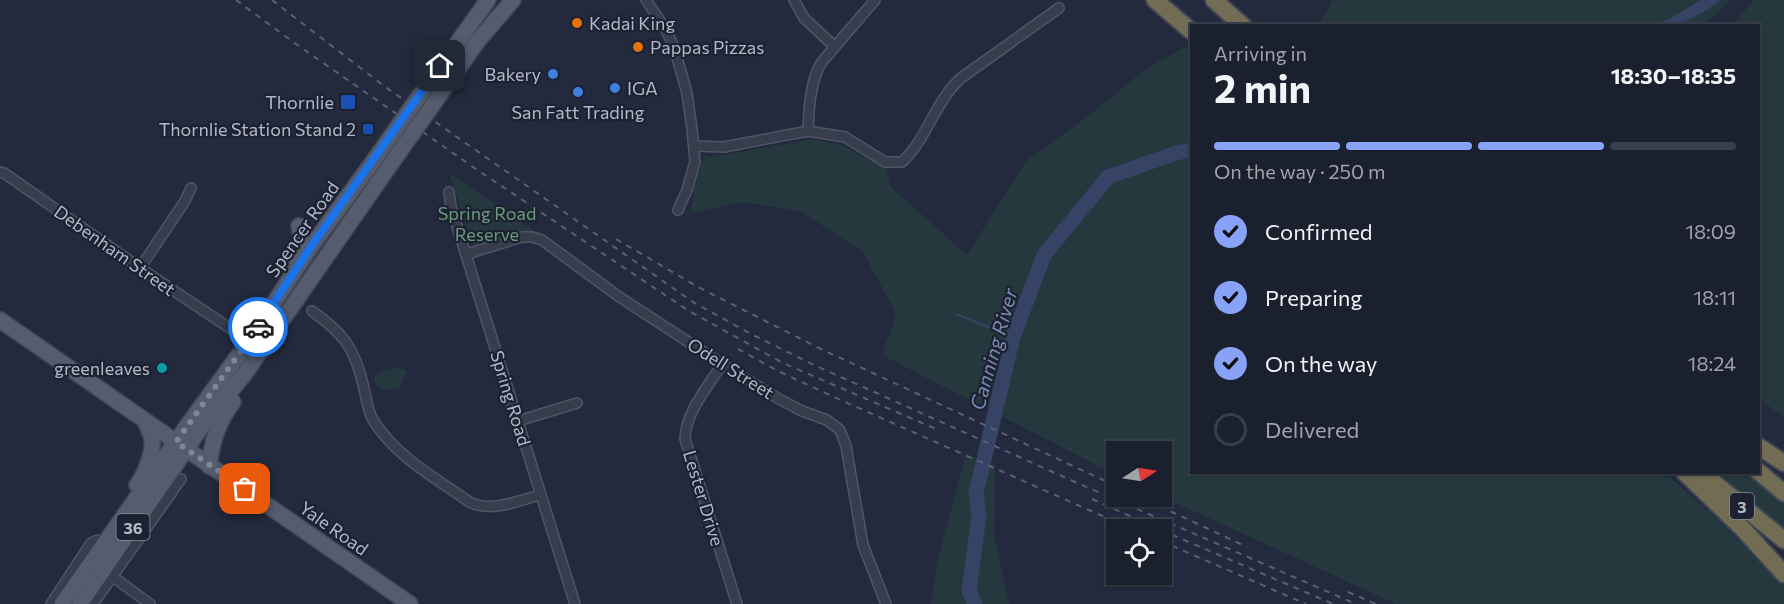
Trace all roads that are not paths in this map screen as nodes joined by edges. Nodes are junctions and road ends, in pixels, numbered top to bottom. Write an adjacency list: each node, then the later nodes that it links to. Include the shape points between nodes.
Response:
1 (488, 0): 12 (main road, Spencer Road / 36)
2 (498, 0): 12 (main road)
3 (513, 0): 28 (main road, Spencer Road / 36, bridge, via 477,42)
4 (646, 0): 15 (street, via 674,47 687,93)
5 (794, 0): 13 (street, via 804,18)
6 (875, 0): 13 (street)
7 (1155, 0): 11 (highway)
8 (1214, 0): 10 (highway)
9 (1059, 8): 14 (street, via 950,88 913,152 902,162 885,162 845,137)
10 (1241, 24)
11 (1190, 30)
12 (465, 31): 25 (main road, Spencer Road / 36, bridge)
13 (834, 46): 14 (street, via 814,78)
14 (808, 131): 15 (street, via 724,147)
15 (695, 146): 19 (street, via 695,162)
16 (0, 172): 22 (street, Debenham Street)
17 (191, 188): 22 (street)
18 (449, 192): 21 (street, Spring Road)
19 (678, 210)
20 (299, 226): 25 (main road, via 299,255)
21 (467, 254): 27 (street, Odell Street, via 522,237 542,240 618,296); 31 (street, Spring Road)
22 (140, 268): 26 (street, Debenham Street)
23 (312, 311): 41 (street, via 333,326 349,345 359,364 372,417 385,438 405,457 482,507)
24 (0, 320): 30 (main road, Yale Road)
25 (261, 322): 32 (main road, Spencer Road / 36)
26 (231, 329)
27 (722, 364): 54 (street, Lester Drive, via 691,414 686,439); 55 (street, Odell Street, via 840,430 863,545)
28 (246, 372): 32 (main road, Spencer Road / 36, via 200,429); 35 (main road, via 238,395 217,427)
29 (578, 403): 31 (street)
30 (144, 420): 32 (main road, Yale Road); 42 (main road, via 152,449)
31 (518, 421): 41 (street, Spring Road)
32 (181, 446): 35 (main road, Yale Road); 42 (main road, Spencer Road / 36); 47 (main road, Spencer Road / 36)
33 (1760, 447): 34 (highway)
34 (1784, 463)
35 (209, 466): 52 (main road, Yale Road)
36 (1760, 473): 40 (highway, 3)
37 (1686, 474): 45 (highway)
38 (1703, 474): 44 (highway, 3)
39 (181, 480): 46 (street)
40 (1784, 493)
41 (540, 495): 53 (street, Spring Road)
42 (120, 520): 43 (main road, Spencer Road / 36)
43 (108, 539): 48 (street, Spencer Road, via 91,543); 49 (main road, Spencer Road / 36)
44 (1784, 540)
45 (1784, 574)
46 (112, 576): 47 (street); 51 (street)
47 (86, 601): 50 (main road, via 86,588 81,588)
48 (51, 604)
49 (62, 604)
50 (69, 604)
51 (150, 604)
52 (410, 604)
53 (575, 604)
54 (737, 604)
55 (886, 604)

